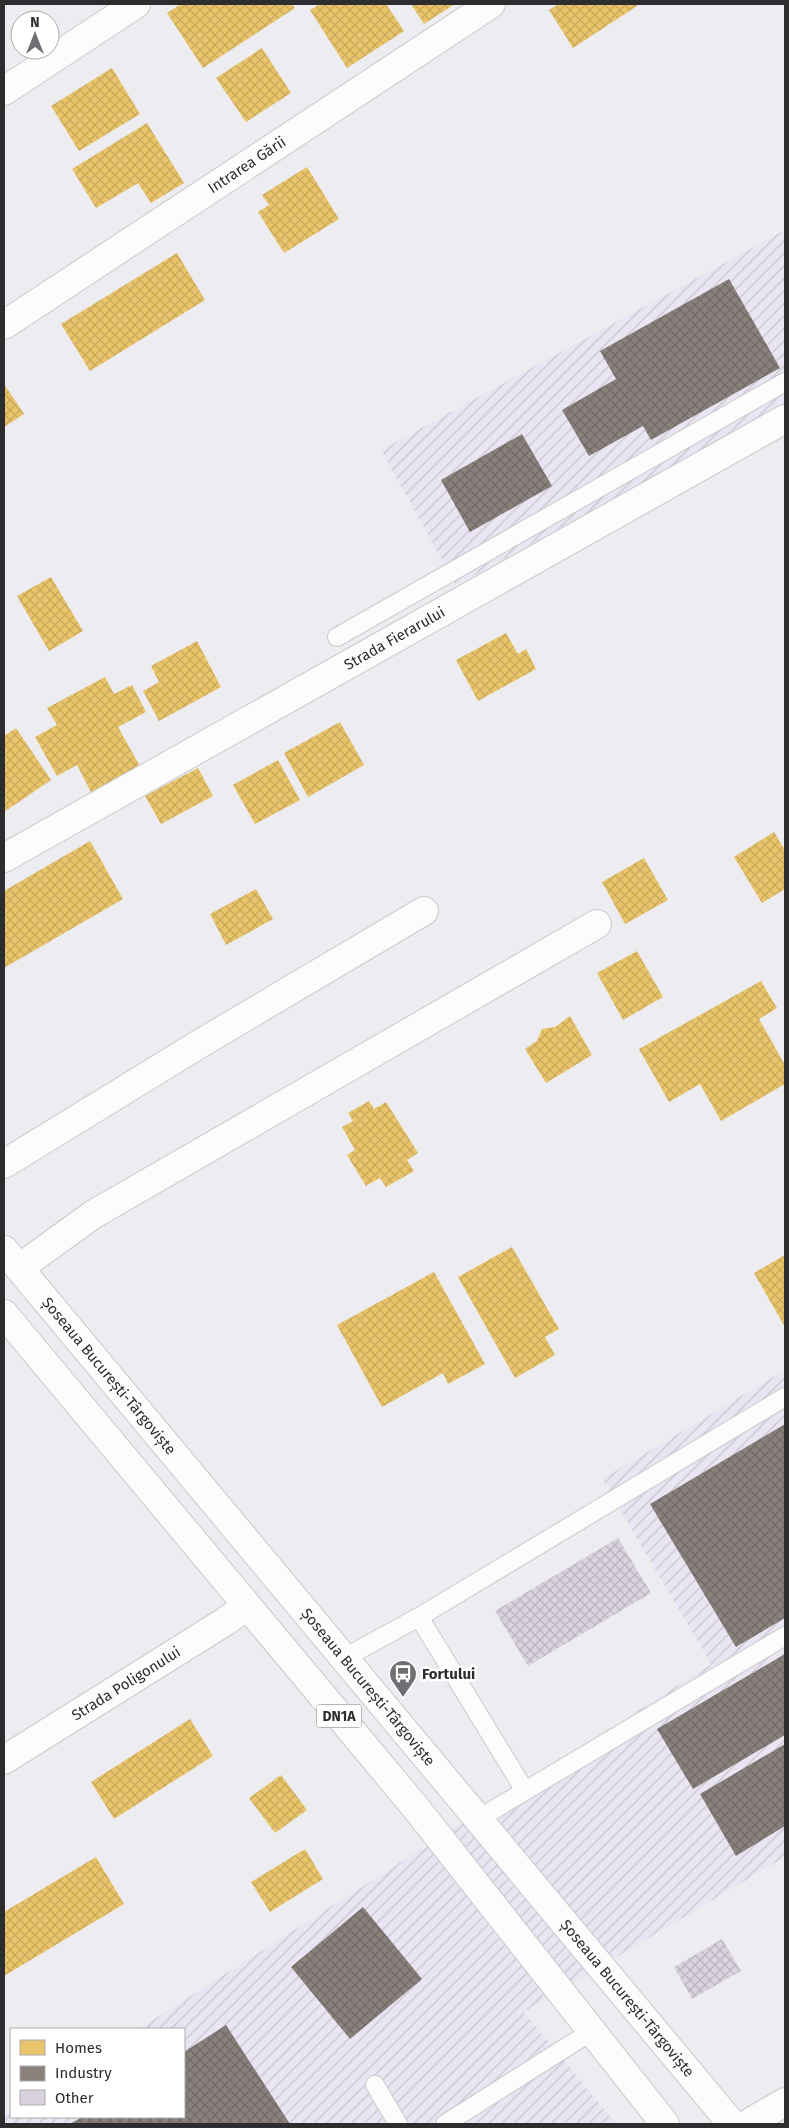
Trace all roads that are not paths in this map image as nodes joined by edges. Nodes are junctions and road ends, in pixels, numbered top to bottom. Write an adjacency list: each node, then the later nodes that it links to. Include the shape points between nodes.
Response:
1 (136, 4): 3 (street)
2 (491, 4): 4 (street, Intrarea Gării)
3 (4, 91)
4 (4, 326)
5 (785, 382): 7 (lane)
6 (785, 419): 8 (street, Strada Fierarului)
7 (337, 637)
8 (4, 858)
9 (424, 911): 11 (street, via 200,1043)
10 (597, 924): 12 (street)
11 (4, 1164)
12 (11, 1259): 18 (street, Șoseaua București-Târgoviște / DN1A)
13 (4, 1314): 15 (street, DN1A)
14 (785, 1397): 16 (lane)
15 (247, 1606): 19 (street, Strada Poligonului); 22 (street, DN1A, via 416,1808)
16 (419, 1617): 18 (lane); 20 (lane)
17 (785, 1636): 20 (lane)
18 (344, 1658): 21 (street, Șoseaua București-Târgoviște / DN1A)
19 (4, 1760)
20 (525, 1791): 21 (lane)
21 (478, 1819): 28 (street, Șoseaua București-Târgoviște / DN1A)
22 (592, 2031): 26 (lane); 27 (street, DN1A)
23 (375, 2085): 25 (lane)
24 (785, 2102): 29 (street)
25 (398, 2124)
26 (445, 2124)
27 (665, 2124)
28 (732, 2124)
29 (747, 2124)

